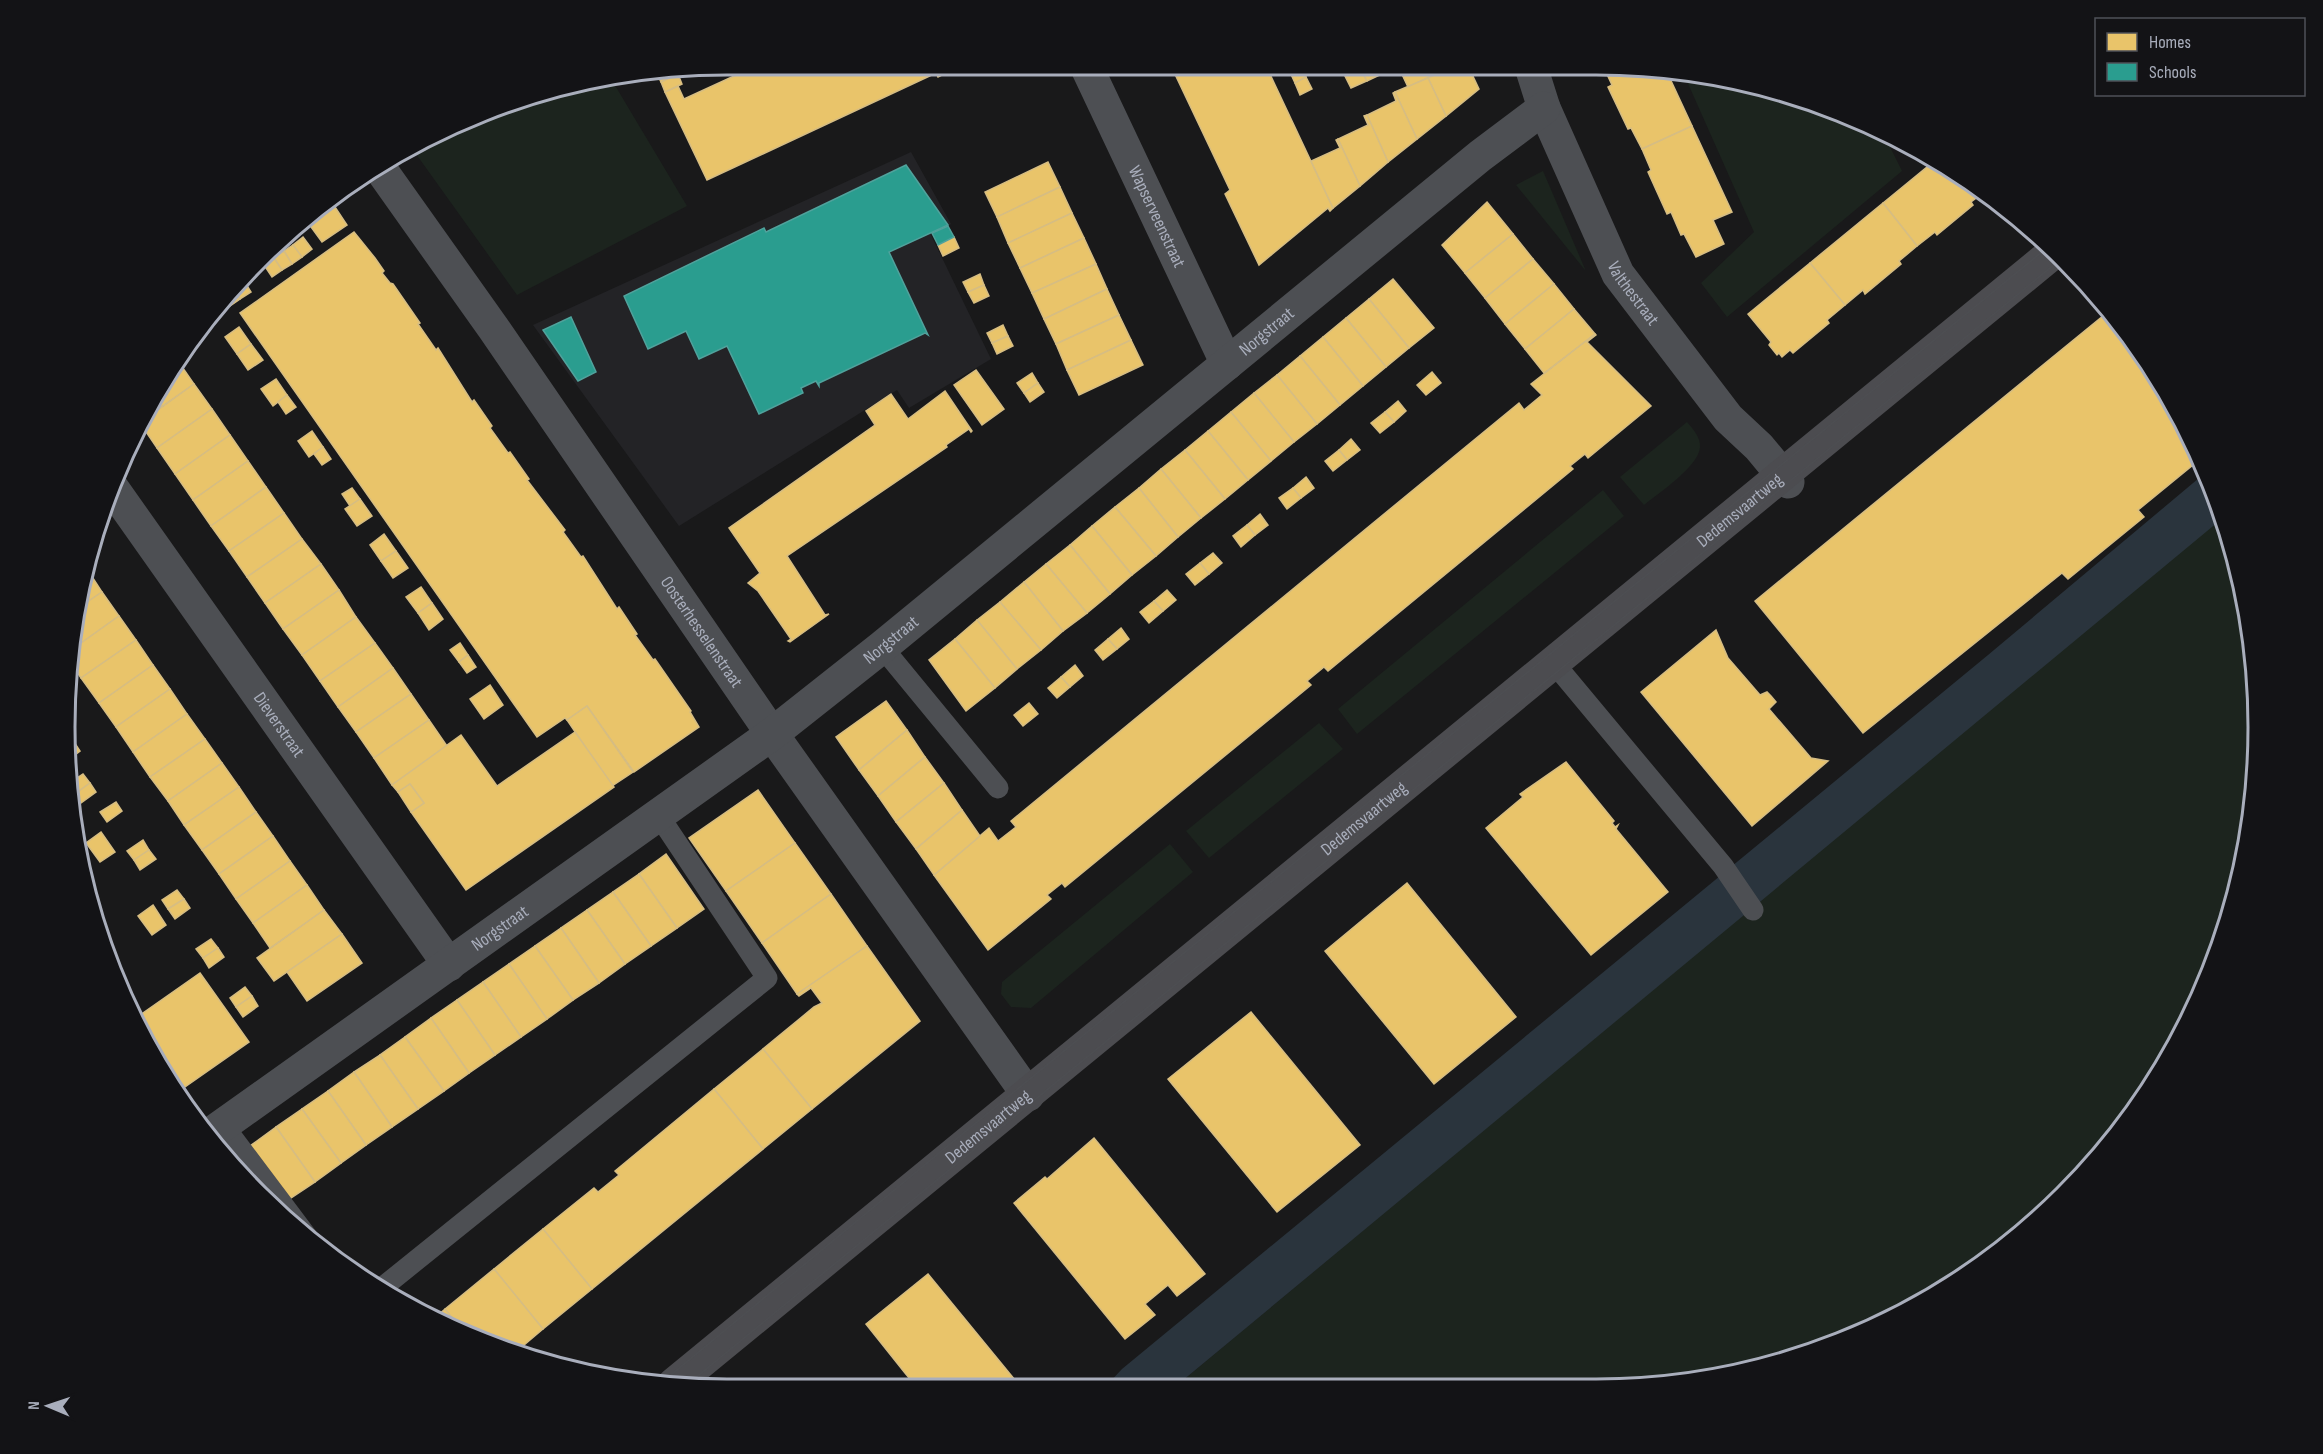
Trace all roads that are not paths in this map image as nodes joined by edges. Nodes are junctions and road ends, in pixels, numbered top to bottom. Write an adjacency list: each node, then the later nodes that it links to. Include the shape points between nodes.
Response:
1 (1090, 75): 6 (street, Wapserveenstraat)
2 (1534, 75): 3 (street, Valthestraat)
3 (1544, 108): 6 (street, Norgstraat); 7 (street, Valthestraat, via 1618,274 1728,418)
4 (383, 173): 11 (street, Oosterhesselenstraat)
5 (2048, 257): 7 (street, Dedemsvaartweg)
6 (1227, 364): 9 (street, Norgstraat)
7 (1785, 478): 10 (street, Dedemsvaartweg)
8 (118, 496): 15 (street, Dieverstraat)
9 (882, 647): 11 (street, Norgstraat); 12 (lane)
10 (1553, 662): 14 (lane, via 1723,866); 16 (street, Dedemsvaartweg)
11 (772, 734): 13 (street, Norgstraat); 16 (street, Oosterhesselenstraat)
12 (998, 788)
13 (659, 816): 15 (street, Norgstraat); 19 (lane, via 767,978)
14 (1753, 910)
15 (449, 965): 17 (street, Norgstraat)
16 (1028, 1095): 20 (street, Dedemsvaartweg)
17 (216, 1130): 18 (lane)
18 (257, 1179)
19 (388, 1283)
20 (682, 1378)

